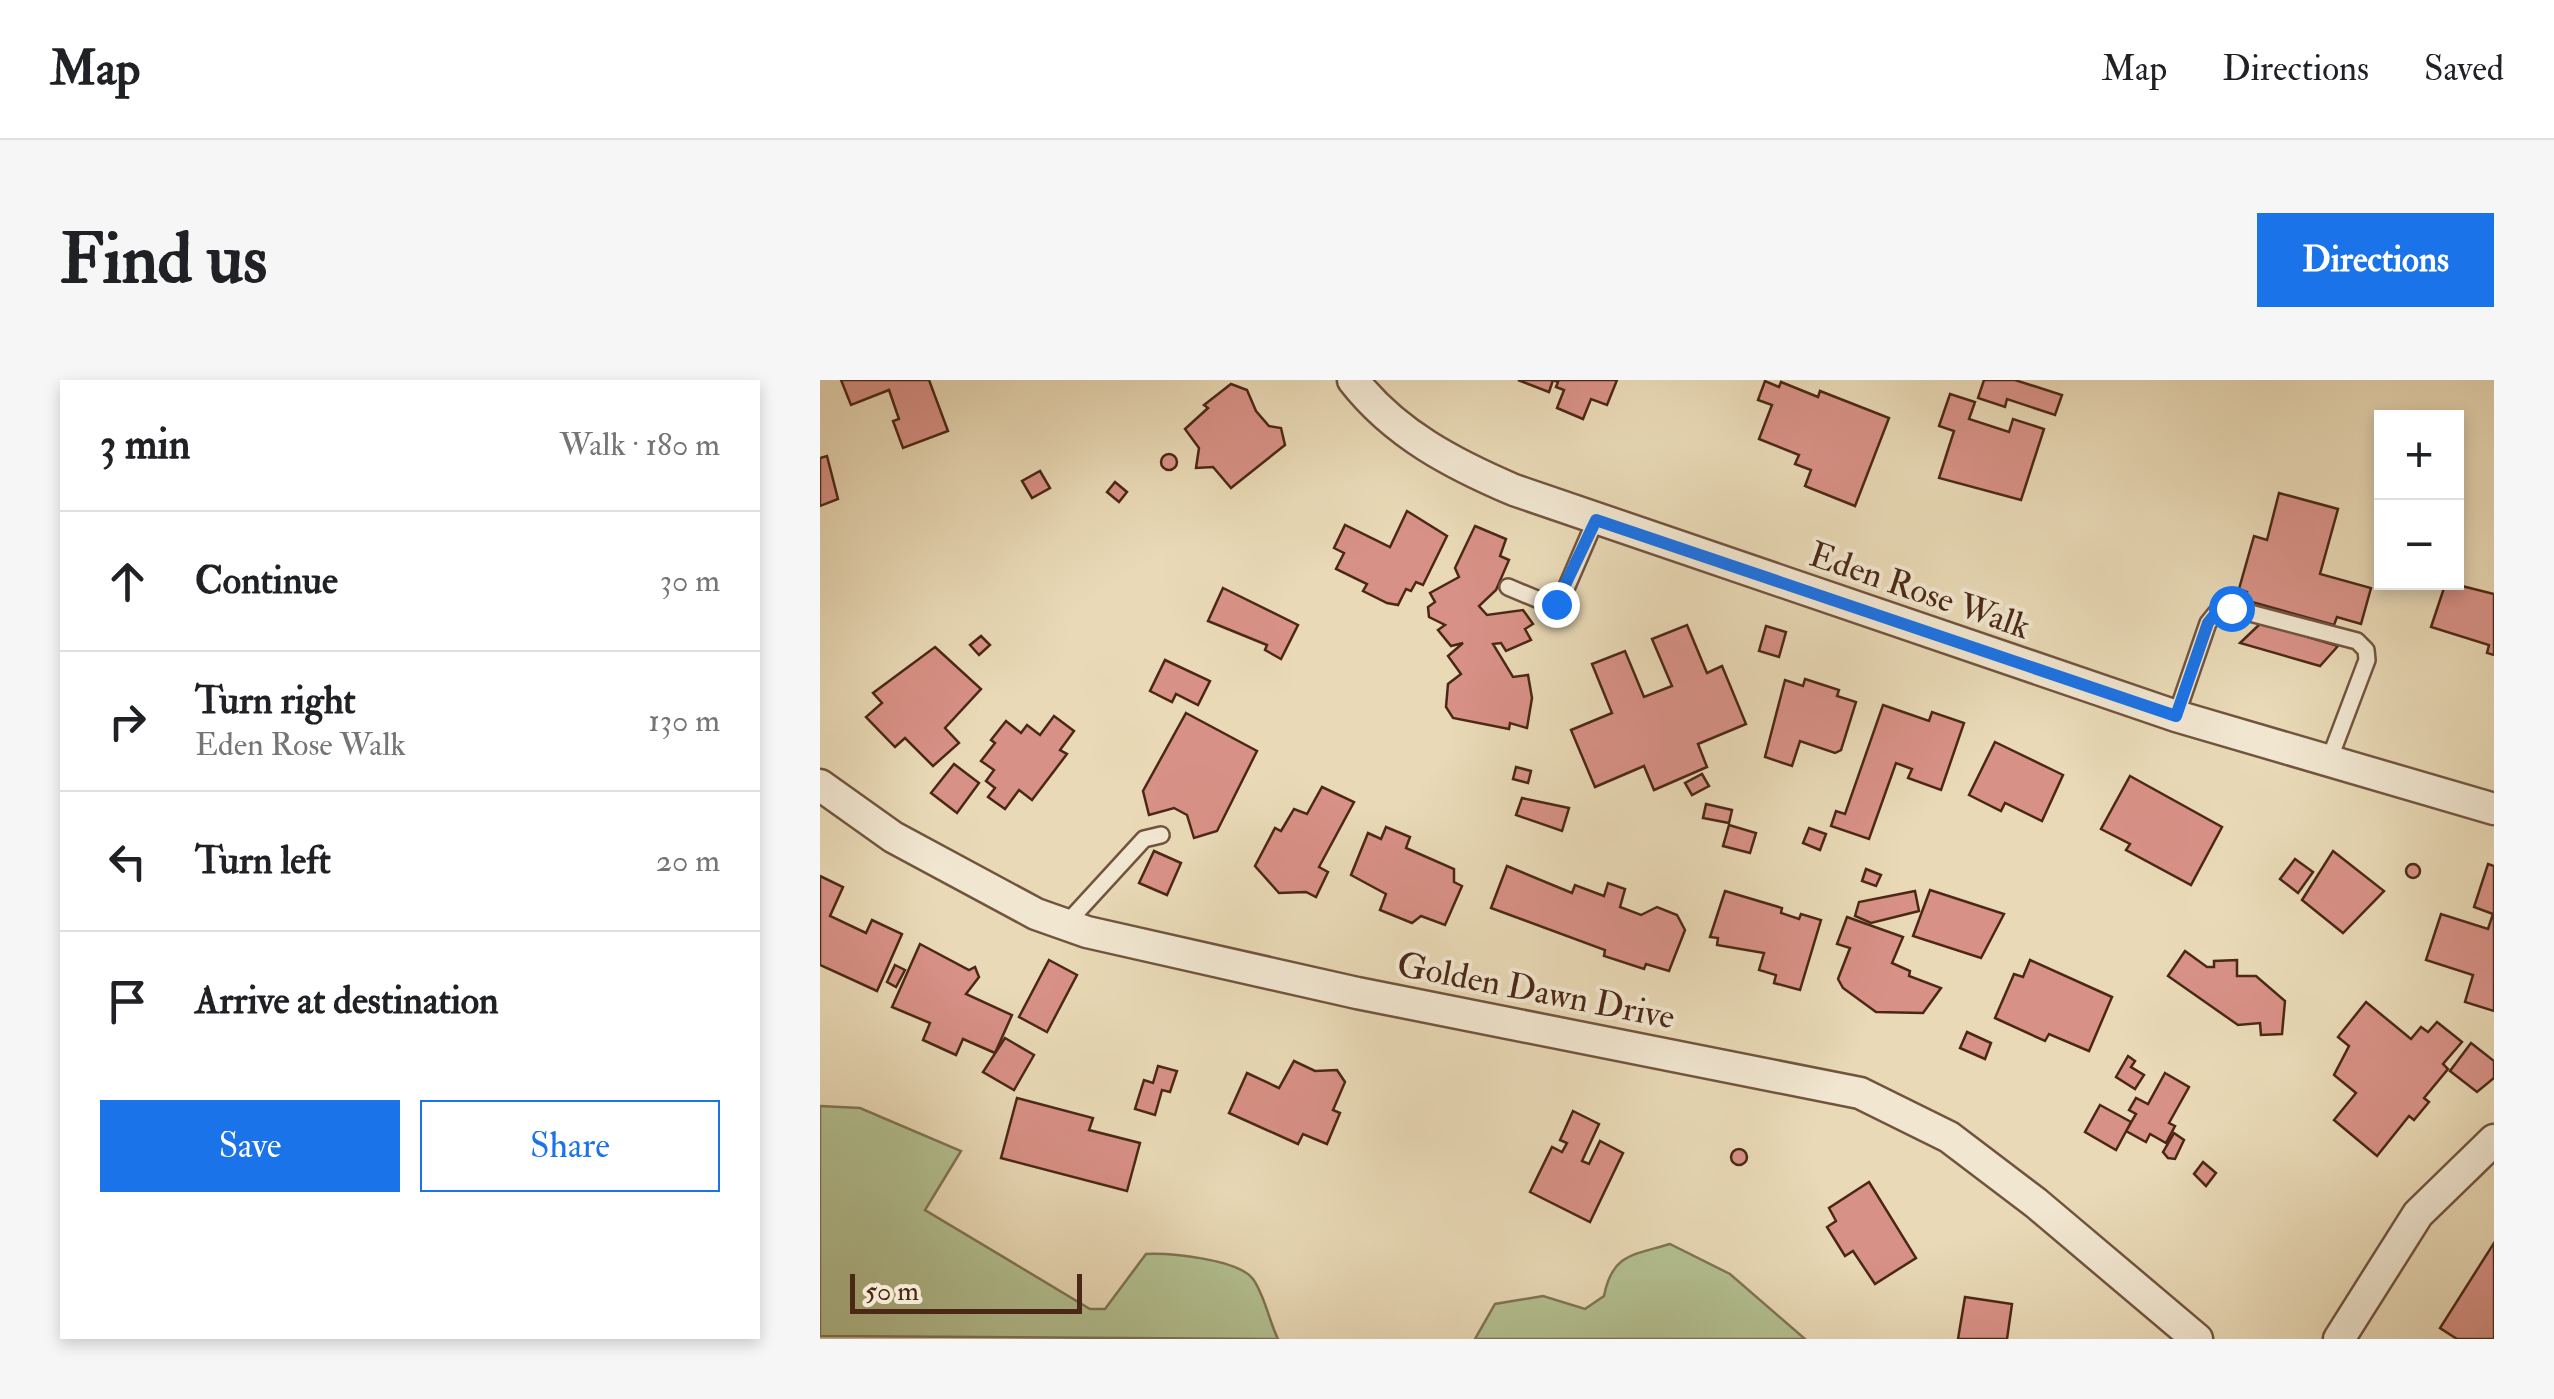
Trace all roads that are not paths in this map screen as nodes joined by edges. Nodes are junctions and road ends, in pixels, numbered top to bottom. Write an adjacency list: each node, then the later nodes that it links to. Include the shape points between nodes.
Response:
1 (1353, 380): 2 (street, Eden Rose Walk, via 1399,427 1451,463)
2 (1596, 520): 3 (lane, via 1561,600 1552,605); 4 (street, Eden Rose Walk)
3 (1508, 588)
4 (2176, 716): 5 (street, Eden Rose Walk); 5 (lane, via 2216,613 2231,608 2357,641 2367,660)
5 (2328, 762): 7 (street, Eden Rose Walk)
6 (820, 785): 9 (street, Golden Dawn Drive, via 893,838)
7 (2494, 809)
8 (1161, 835): 9 (lane, via 1144,839)
9 (1066, 924): 11 (street, Golden Dawn Drive, via 1356,994 1860,1093 1949,1136)
10 (2494, 1140): 12 (street, via 2418,1214)
11 (2197, 1339)
12 (2338, 1339)

